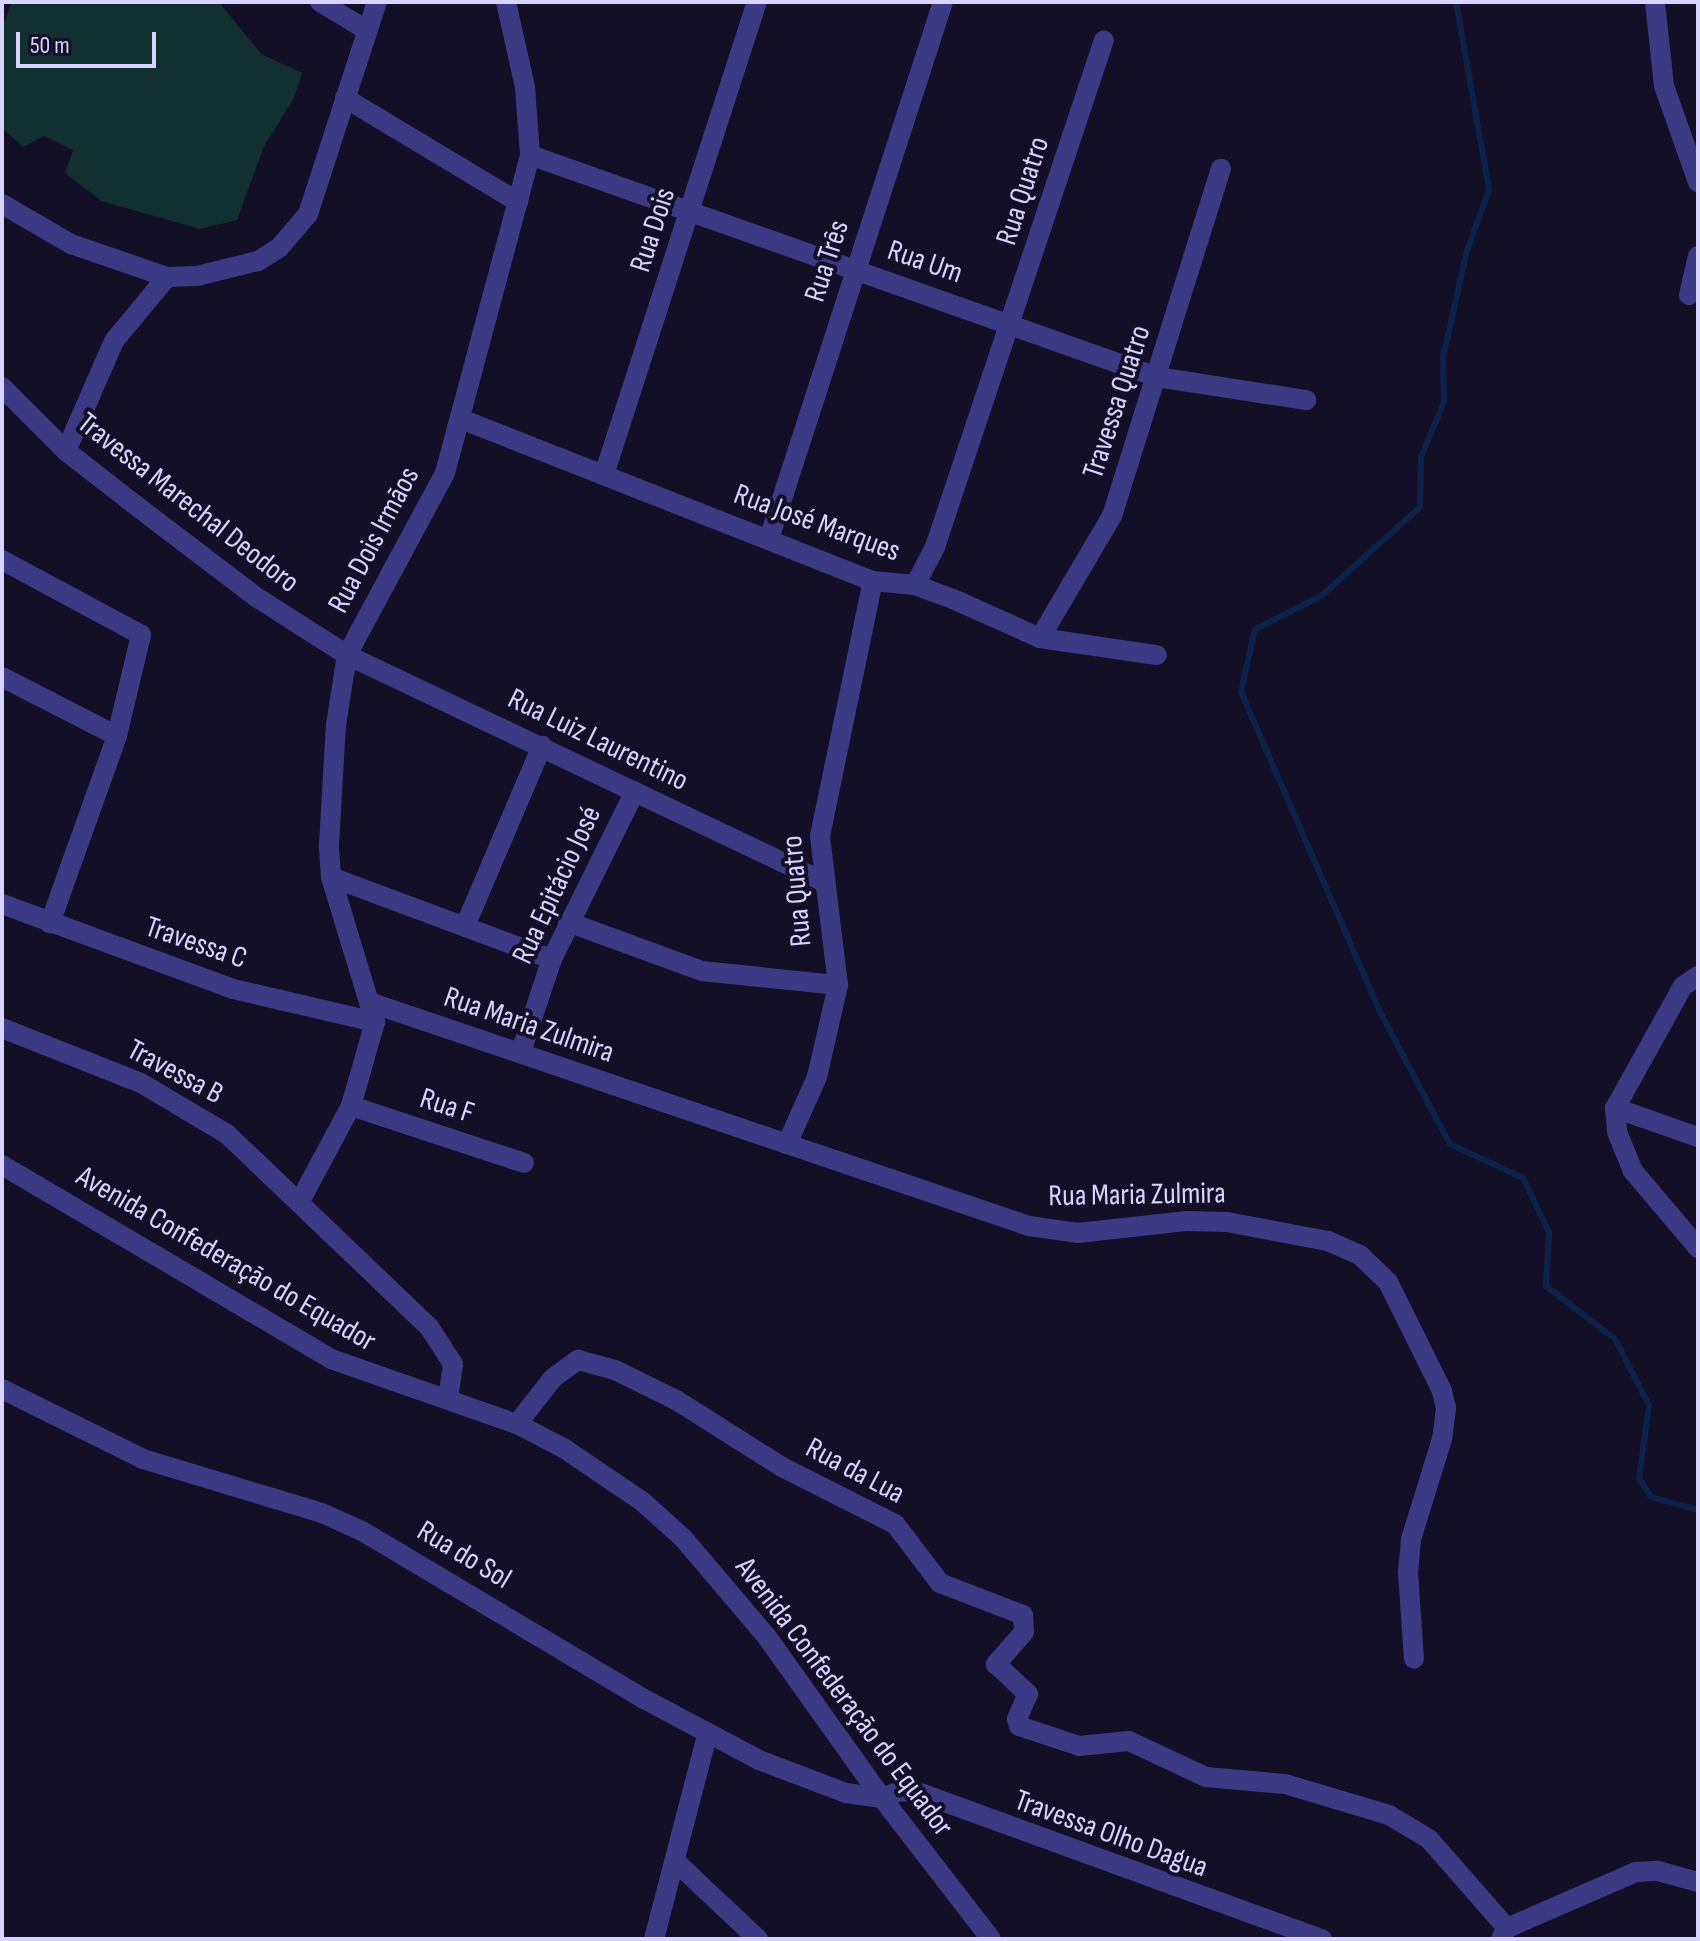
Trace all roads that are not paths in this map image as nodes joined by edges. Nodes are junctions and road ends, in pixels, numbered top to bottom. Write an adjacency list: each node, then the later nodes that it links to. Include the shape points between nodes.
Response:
1 (320, 2): 7 (street)
2 (377, 2): 7 (street)
3 (506, 2): 10 (street, Rua Dois Irmãos, via 525,87)
4 (757, 2): 15 (street, Rua Dois)
5 (943, 2): 17 (street, Rua Três)
6 (1655, 2): 12 (street, via 1664,86)
7 (365, 29): 9 (street)
8 (1104, 40): 20 (street, Rua Quatro)
9 (345, 98): 13 (street); 18 (street, via 308,214 279,248 234,269)
10 (530, 155): 13 (street, Rua Dois Irmãos); 15 (street, Rua Um)
11 (1221, 169): 21 (street, Travessa Quatro)
12 (1698, 182)
13 (518, 202): 24 (street, Rua Dois Irmãos)
14 (2, 204): 18 (street, via 71,244)
15 (691, 211): 17 (street, Rua Um); 26 (street, Rua Dois)
16 (1698, 256): 19 (street)
17 (856, 270): 20 (street, Rua Um); 27 (street, Rua Três)
18 (167, 277): 25 (street, via 114,341)
19 (1689, 295)
20 (1011, 324): 21 (street, Rua Um); 30 (street, Rua Quatro, via 935,547)
21 (1157, 377): 23 (street, Rua Um); 31 (street, Travessa Quatro, via 1105,531)
22 (2, 387): 25 (street, Travessa Marechal Deodoro)
23 (1306, 400)
24 (461, 419): 26 (street, Rua José Marques); 32 (street, Rua Dois Irmãos, via 431,503)
25 (66, 451): 32 (street, Travessa Marechal Deodoro, via 256,597)
26 (604, 475): 27 (street, Rua José Marques)
27 (769, 539): 29 (street, Rua José Marques)
28 (2, 560): 35 (street, via 121,620 141,639)
29 (873, 581): 30 (street, Rua José Marques); 39 (street, Rua Quatro, via 822,816)
30 (915, 585): 31 (street, Rua José Marques)
31 (1040, 638): 33 (street, Rua José Marques)
32 (347, 655): 36 (street, Rua Luiz Laurentino); 38 (street, Rua Dois Irmãos, via 330,785)
33 (1157, 655)
34 (2, 677): 35 (street)
35 (117, 736): 42 (street)
36 (542, 746): 37 (street, Rua Luiz Laurentino); 43 (street)
37 (635, 791): 39 (street, Rua Luiz Laurentino); 41 (street, Rua Epitácio José)
38 (331, 877): 43 (street); 47 (street, Rua Dois Irmãos)
39 (822, 881): 46 (street, Rua Quatro)
40 (2, 904): 42 (street, Travessa C)
41 (568, 922): 44 (street, Rua Epitácio José); 46 (street, via 702,971)
42 (50, 923): 47 (street, Travessa C, via 233,989)
43 (466, 924): 44 (street)
44 (552, 959): 49 (street, Rua Epitácio José)
45 (1698, 976): 51 (street, via 1683,986)
46 (838, 985): 53 (street, Rua Quatro, via 817,1077)
47 (372, 1012): 49 (street, Rua Maria Zulmira); 50 (street)
48 (2, 1028): 56 (street, Travessa B, via 172,1099 227,1134)
49 (521, 1052): 53 (street, Rua Maria Zulmira)
50 (351, 1106): 54 (street, Rua F); 56 (street)
51 (1615, 1108): 52 (street); 57 (street, via 1617,1132 1633,1171)
52 (1698, 1137)
53 (787, 1144): 61 (street, Rua Maria Zulmira, via 1029,1226 1078,1233 1187,1221 1257,1225 1328,1241 1371,1263 1404,1312 1446,1408 1442,1439 1411,1539)
54 (524, 1163)
55 (2, 1165): 59 (street, Avenida Confederação do Equador, via 331,1359)
56 (300, 1201): 59 (street, Travessa B, via 440,1340 453,1364)
57 (1698, 1248)
58 (2, 1389): 62 (street, Rua do Sol, via 143,1459 310,1509 362,1531)
59 (448, 1400): 60 (street, Avenida Confederação do Equador)
60 (517, 1424): 63 (street, Avenida Confederação do Equador, via 603,1474 683,1538 813,1696); 66 (street, Rua da Lua, via 566,1365 590,1361 710,1418 782,1467 895,1524 940,1583 1023,1615 1024,1632 996,1666 1028,1694 1017,1719 1034,1732 1079,1746 1129,1741 1206,1777 1285,1784 1389,1815 1429,1839)
61 (1414, 1659)
62 (707, 1736): 63 (street, Rua do Sol, via 809,1781); 64 (street)
63 (882, 1798): 69 (street, Avenida Confederação do Equador); 70 (street, Travessa Olho Dagua, via 900,1791 920,1793)
64 (677, 1863): 67 (street); 68 (street)
65 (1698, 1882): 66 (street, via 1658,1871 1636,1872)
66 (1504, 1933)
67 (654, 1939)
68 (758, 1939)
69 (991, 1939)
70 (1322, 1939)

